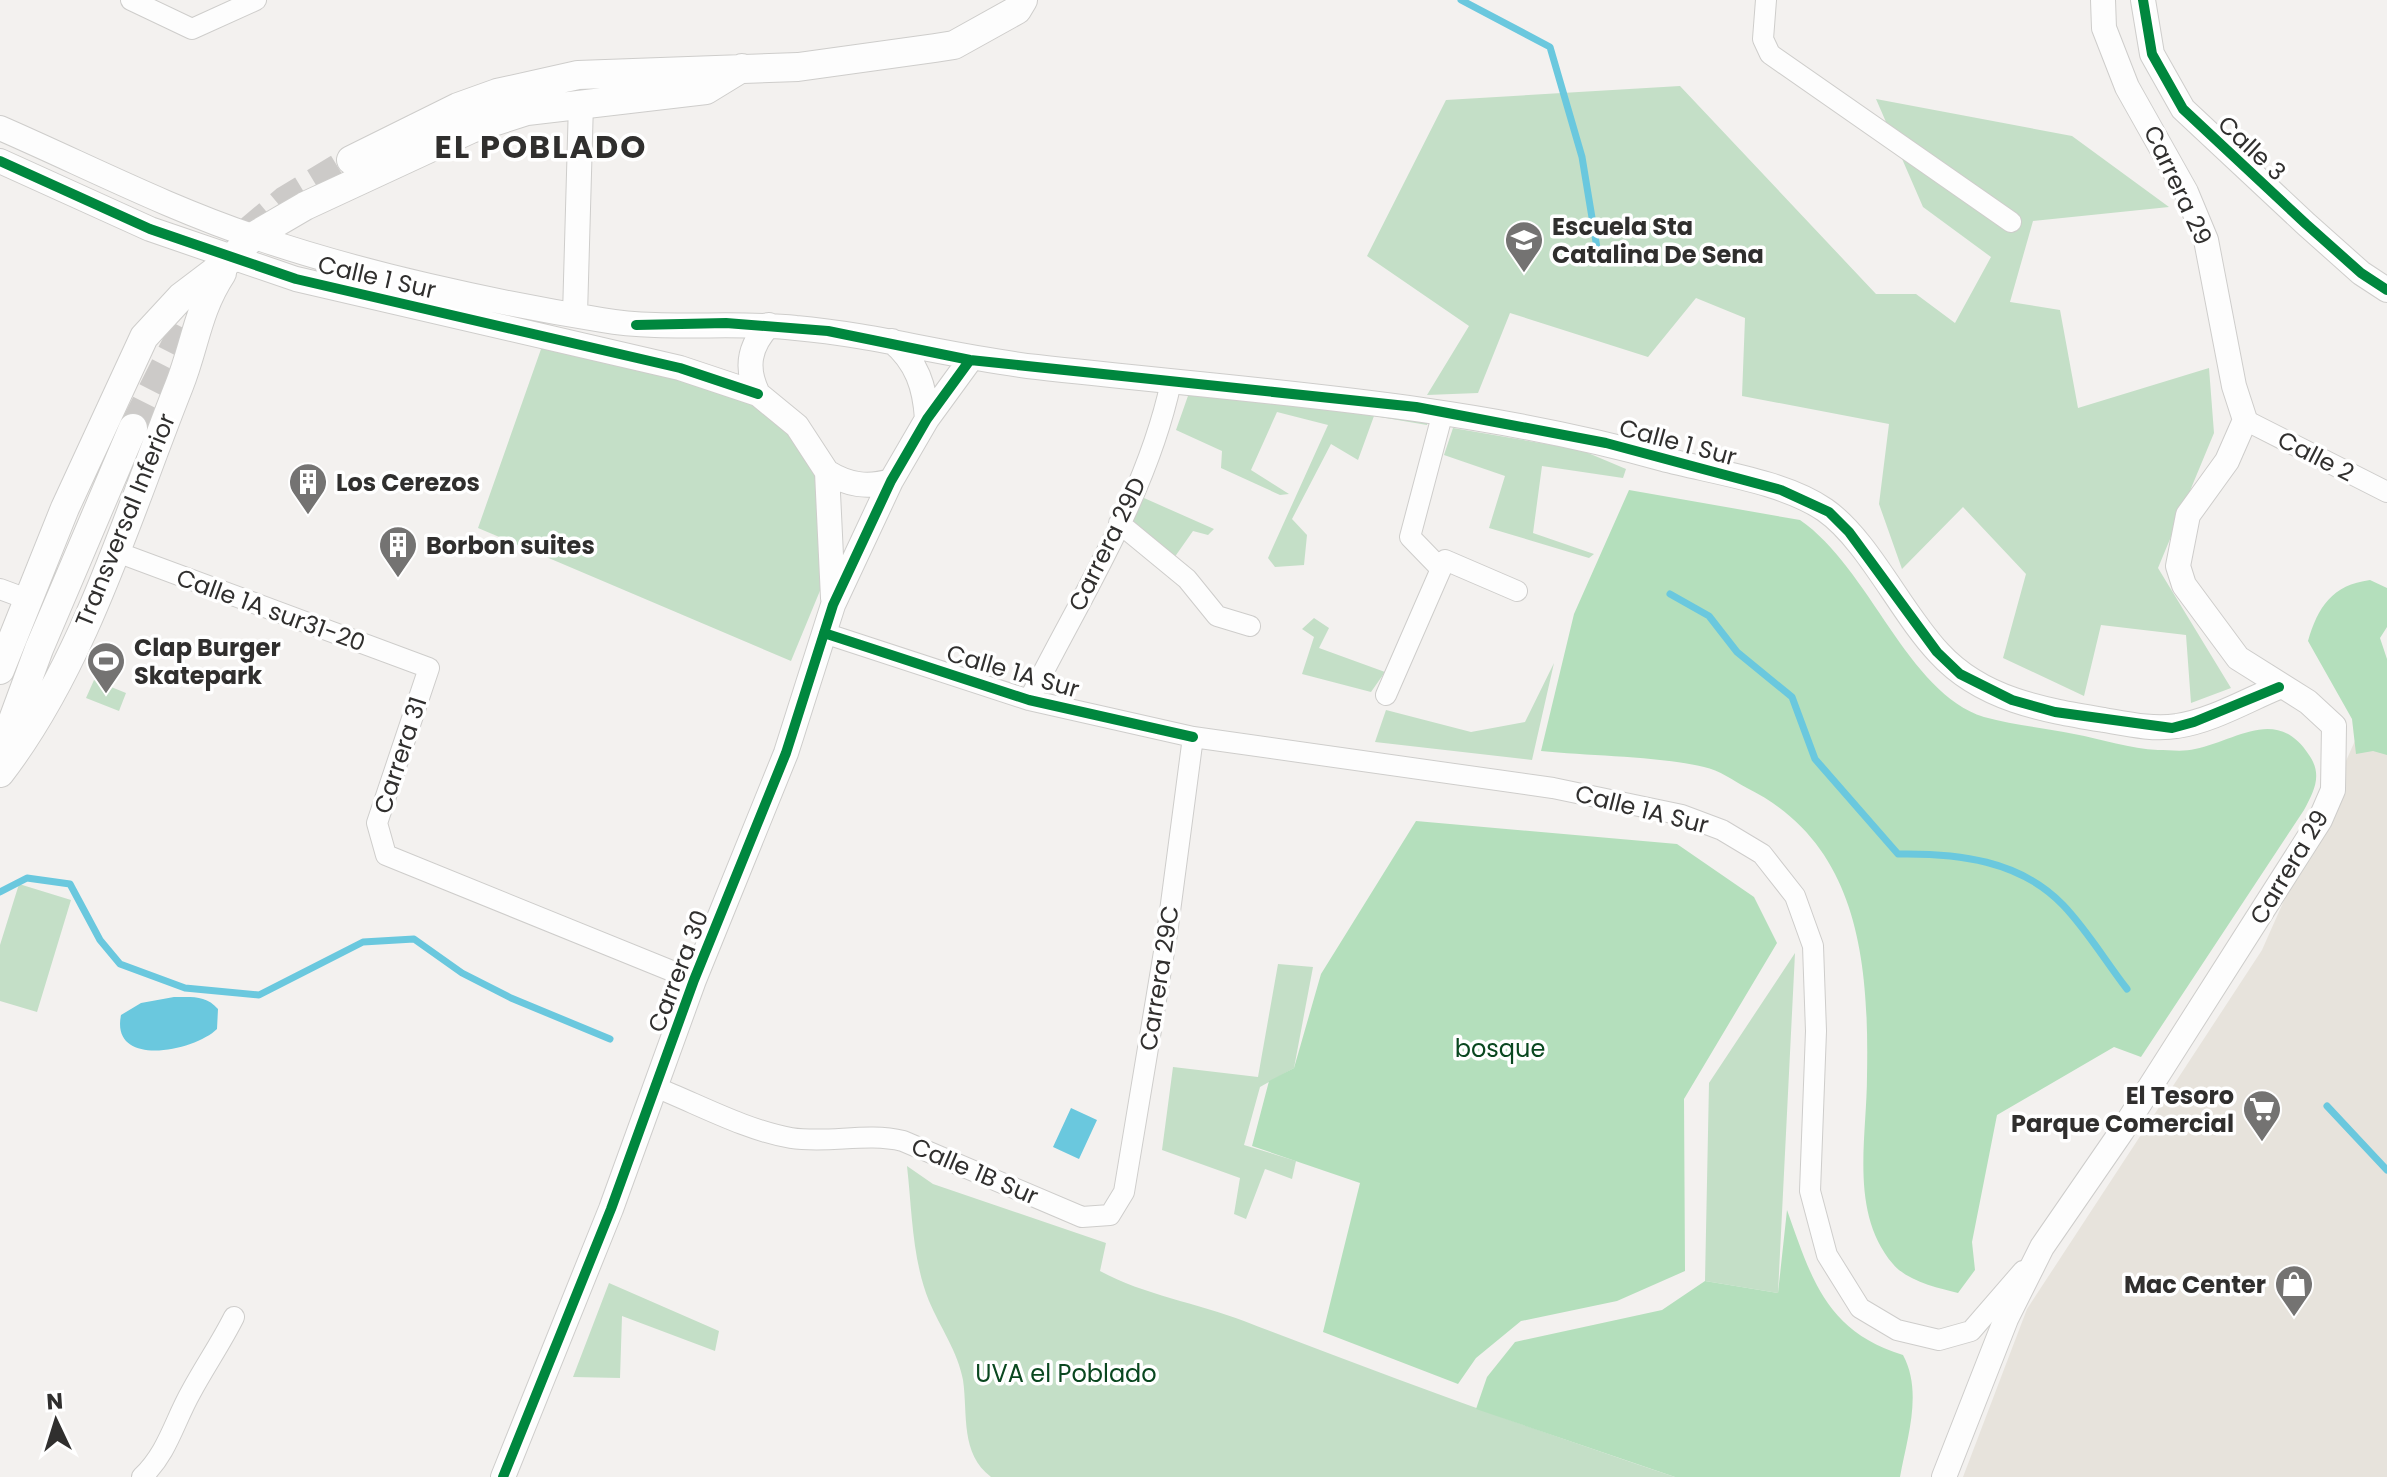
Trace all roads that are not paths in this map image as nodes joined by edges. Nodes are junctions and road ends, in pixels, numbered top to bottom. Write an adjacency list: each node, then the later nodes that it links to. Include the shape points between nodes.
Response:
1 (131, 0): 2 (street, via 192,29)
2 (256, 0)
3 (1023, 0): 7 (main road, via 1017,10 954,45 798,67)
4 (1766, 0): 12 (street, via 1763,39 1770,54)
5 (2103, 1): 24 (street, Carrera 29, via 2104,28 2127,87 2186,192 2206,240)
6 (2142, 2): 15 (street, Calle 3, via 2152,54 2183,109 2317,234)
7 (742, 68): 8 (main road, Transversal Inferior, via 706,90); 10 (main road, via 578,75 531,84 458,107)
8 (581, 103): 13 (main road, Transversal Inferior, via 527,111 471,129 305,206); 16 (street)
9 (0, 128): 13 (street, Calle 1 Sur)
10 (351, 160)
11 (0, 161): 14 (street, Calle 1 Sur, via 150,229)
12 (2011, 222)
13 (252, 237): 14 (main road, Transversal Inferior); 16 (street, Calle 1 Sur, via 347,265)
14 (231, 259): 21 (street, Calle 1 Sur, via 343,291 695,372); 30 (main road, Transversal Inferior, via 201,309 182,378); 33 (main road, Transversal Inferior, via 181,297 144,337)
15 (2387, 290)
16 (575, 315): 17 (street, Calle 1 Sur, via 636,325)
17 (769, 325): 18 (street, Calle 1 Sur); 21 (street, via 750,358)
18 (892, 341): 19 (street, Calle 1 Sur); 23 (street, via 905,351 918,374)
19 (970, 360): 20 (street, Calle 1 Sur); 23 (street)
20 (1171, 382): 22 (street, Calle 1 Sur); 29 (street, Carrera 29D, via 1152,449)
21 (758, 394): 26 (street, Calle 1 Sur, via 797,426)
22 (1443, 412): 32 (street, via 1410,537 1441,569 1386,695 1445,560); 39 (street, Calle 1 Sur, via 1606,443 1809,501 1849,532 1945,659 1973,682 2012,700 2172,728)
23 (927, 419): 27 (street)
24 (2245, 420): 28 (street, Calle 2); 39 (street, Carrera 29, via 2227,461 2188,515 2178,566 2184,585 2229,648)
25 (133, 428): 42 (main road, Transversal Inferior)
26 (827, 472): 27 (street, via 851,484); 34 (street, Carrera 30)
27 (891, 481): 34 (street, Carrera 30)
28 (2387, 492)
29 (1119, 523): 35 (street, via 1187,579 1217,616); 40 (street, Carrera 29D)
30 (114, 551): 37 (street, Calle 1A sur31-20); 43 (main road, Transversal Inferior, via 53,693)
31 (0, 589): 33 (street)
32 (1517, 591)
33 (27, 599): 38 (main road, Transversal Inferior)
34 (833, 605): 36 (street, Carrera 30)
35 (1250, 626)
36 (824, 633): 40 (street, Calle 1A Sur); 44 (street, Carrera 30, via 786,753)
37 (429, 668): 44 (street, Carrera 31, via 377,823 386,855)
38 (0, 670)
39 (2279, 687): 47 (street, Carrera 29, via 2308,702 2334,726 2333,790 2288,876)
40 (1029, 700): 41 (street, Calle 1A Sur)
41 (1193, 737): 46 (street, Carrera 29C, via 1124,1192); 47 (street, Calle 1A Sur, via 1553,788 1682,815 1722,830 1762,854 1795,896 1813,946 1816,1031 1810,1191 1827,1255 1860,1308 1897,1330 1939,1340 1971,1331)
42 (0, 755)
43 (0, 773)
44 (694, 980): 45 (street, Carrera 30)
45 (655, 1087): 46 (street, Calle 1B Sur, via 787,1137 903,1141 1082,1217); 50 (street, Carrera 30)
46 (1110, 1215)
47 (2042, 1247): 51 (street, Carrera 29, via 2006,1319)
48 (234, 1317): 49 (street, via 159,1460)
49 (142, 1477)
50 (503, 1477)
51 (1944, 1477)

